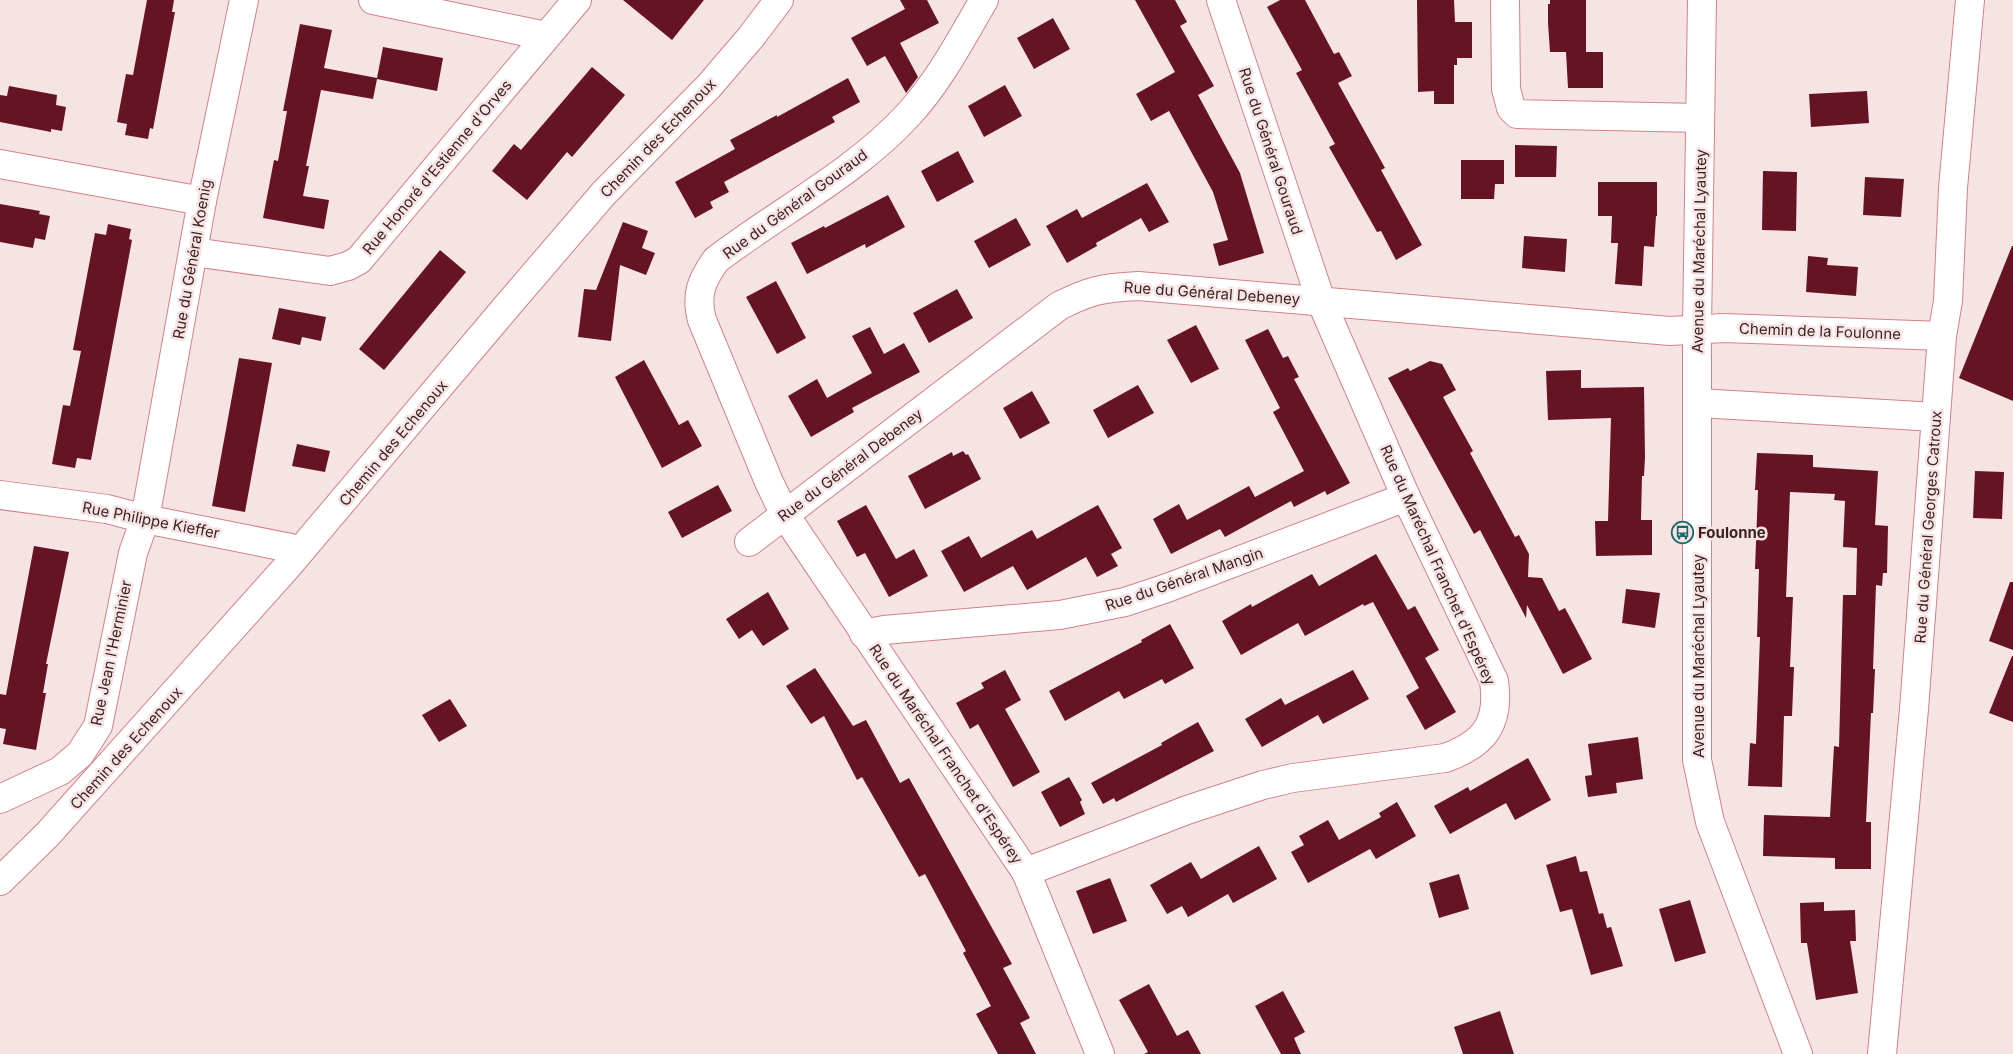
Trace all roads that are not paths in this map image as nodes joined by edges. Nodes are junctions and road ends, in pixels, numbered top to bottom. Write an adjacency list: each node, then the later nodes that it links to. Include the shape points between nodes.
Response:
1 (244, 0): 13 (street, Rue du Général Koenig)
2 (373, 0): 10 (street)
3 (577, 0): 10 (street, Rue Honoré d'Estienne d'Orves)
4 (779, 0): 25 (street, Chemin des Echenoux, via 708,86 604,193)
5 (984, 0): 22 (street, Rue du Général Gouraud, via 932,87 909,114 851,166 716,260 704,277 698,307 702,320)
6 (1220, 0): 15 (street, Rue du Général Gouraud)
7 (1505, 0): 11 (street, via 1506,90 1511,108 1517,114)
8 (1702, 0): 11 (street, Avenue du Maréchal Lyautey)
9 (1970, 0): 17 (street, Rue du Général Georges Catroux, via 1953,188 1948,301)
10 (546, 36): 14 (street, Rue Honoré d'Estienne d'Orves, via 359,260 330,271)
11 (1700, 118): 16 (street, Avenue du Maréchal Lyautey)
12 (0, 164): 13 (street)
13 (202, 201): 14 (street, Rue du Général Koenig)
14 (193, 252): 23 (street, Rue du Général Koenig)
15 (1321, 301): 16 (street, Rue du Général Debeney, via 1660,330); 21 (street, Rue du Maréchal Franchet d'Espérey); 22 (street, Rue du Général Debeney, via 1138,286 1084,293 1059,306)
16 (1698, 329): 17 (street, Chemin de la Foulonne); 18 (street, Avenue du Maréchal Lyautey)
17 (1942, 336): 19 (street, Rue du Général Georges Catroux)
18 (1698, 403): 19 (street); 31 (street, Avenue du Maréchal Lyautey, via 1697,760 1710,822)
19 (1936, 417): 32 (street, Rue du Général Georges Catroux, via 1914,709)
20 (0, 495): 23 (street, Rue Philippe Kieffer, via 107,509)
21 (1406, 497): 26 (street, Rue du Général Mangin, via 1125,602 1060,615); 28 (street, Rue du Maréchal Franchet d'Espérey, via 1494,681 1494,718 1481,739 1464,752 1445,758 1293,778 1263,785 1195,807)
22 (785, 515): 24 (street, Rue du Général Debeney); 26 (street, Rue du Maréchal Franchet d'Espérey)
23 (145, 519): 25 (street, Rue Philippe Kieffer); 27 (street, Rue Jean l'Herminier, via 133,553 98,726 80,754 60,771)
24 (749, 542)
25 (302, 550): 29 (street, Chemin des Echenoux, via 110,765)
26 (864, 634): 28 (street, Rue du Maréchal Franchet d'Espérey)
27 (0, 798)
28 (1026, 872): 30 (street)
29 (0, 882)
30 (1100, 1054)
31 (1798, 1054)
32 (1882, 1054)

